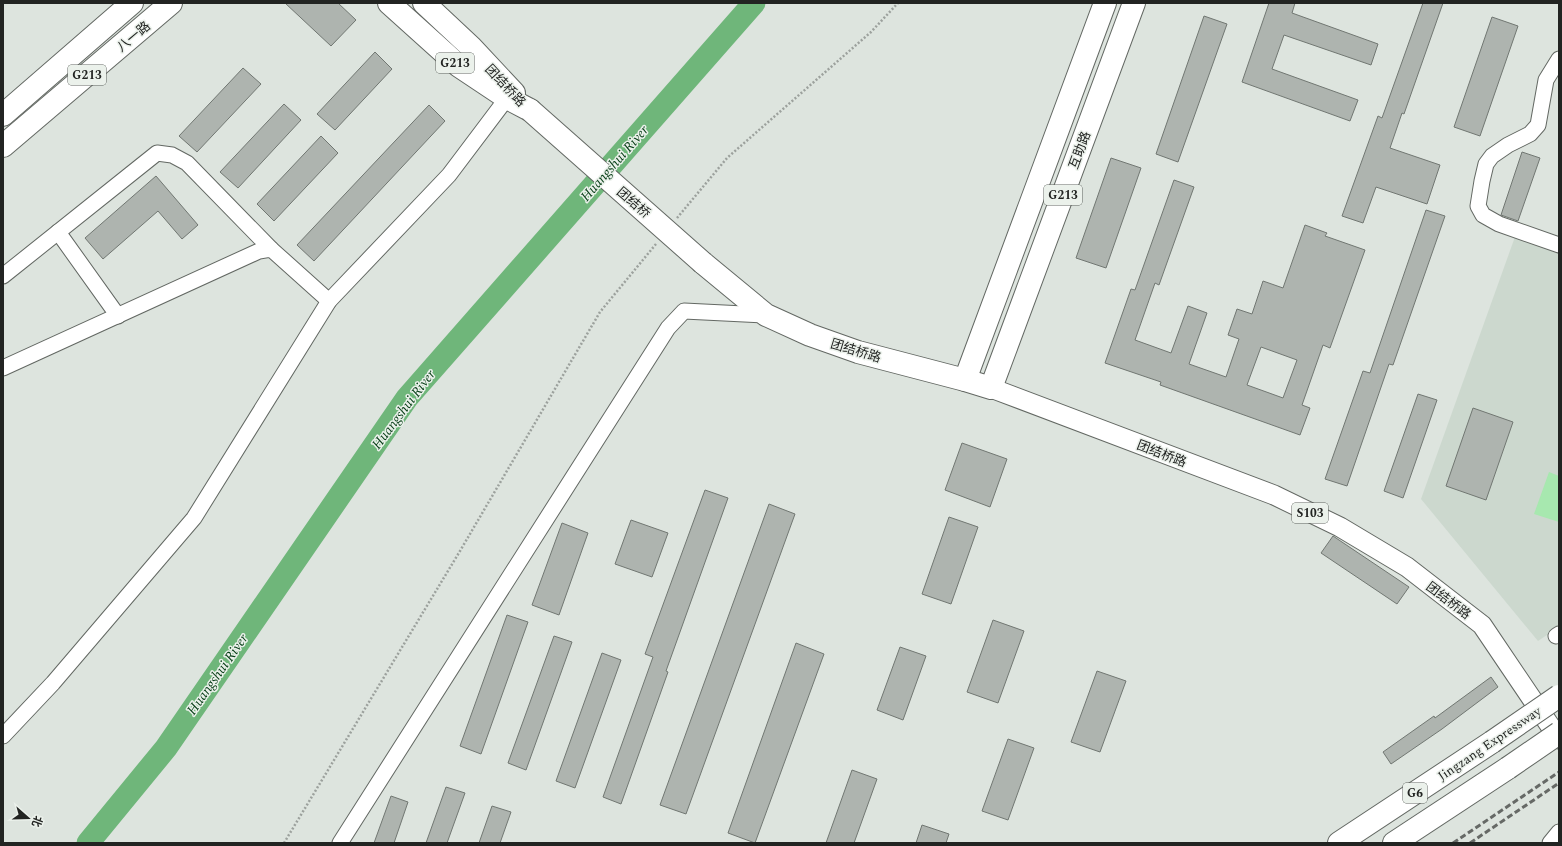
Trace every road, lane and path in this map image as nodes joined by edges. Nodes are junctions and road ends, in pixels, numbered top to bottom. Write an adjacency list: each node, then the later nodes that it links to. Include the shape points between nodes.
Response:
1 (132, 3): 11 (highway, 八一路 / G213)
2 (171, 3): 12 (highway, 八一路 / G213)
3 (389, 3): 9 (highway, 团结桥路 / G213, via 459,66)
4 (424, 3): 10 (highway, 团结桥路 / G213, via 472,48)
5 (898, 3): 13 (path, via 871,32 727,158)
6 (1105, 3): 24 (highway, 互助路 / G213)
7 (1134, 3): 25 (highway, 互助路 / G213)
8 (1559, 59): 16 (street, via 1546,80 1538,125 1530,134 1508,144 1486,164 1478,206 1483,215 1499,224)
9 (507, 98): 10 (highway, 团结桥路 / G213); 20 (street, via 448,175)
10 (530, 110): 18 (highway, 团结桥 / G213, bridge)
11 (3, 115)
12 (3, 146)
13 (676, 220)
14 (58, 232): 17 (street, via 157,153 172,155 187,163); 19 (street); 22 (street)
15 (661, 238): 31 (path, via 600,312)
16 (1559, 245)
17 (271, 249): 20 (street); 22 (street, via 259,251)
18 (702, 263): 21 (highway, 团结桥路 / G213)
19 (3, 276)
20 (329, 301): 28 (street, via 194,518 53,684)
21 (766, 315): 24 (highway, 团结桥路 / G213, via 810,335 858,352); 32 (street, via 684,311 668,328)
22 (118, 316): 23 (street)
23 (3, 368)
24 (965, 380): 25 (highway, 团结桥路 / G213)
25 (991, 388): 29 (main road, 团结桥路 / S103, via 1274,496 1340,527 1400,563 1482,625)
26 (1559, 696): 33 (highway, Jingzang Expressway / G6, bridge)
27 (1559, 733): 34 (highway, G6, bridge)
28 (3, 736)
29 (1559, 739)
30 (1559, 832): 35 (street)
31 (284, 843)
32 (340, 843)
33 (1339, 843)
34 (1394, 843)
35 (1550, 843)

